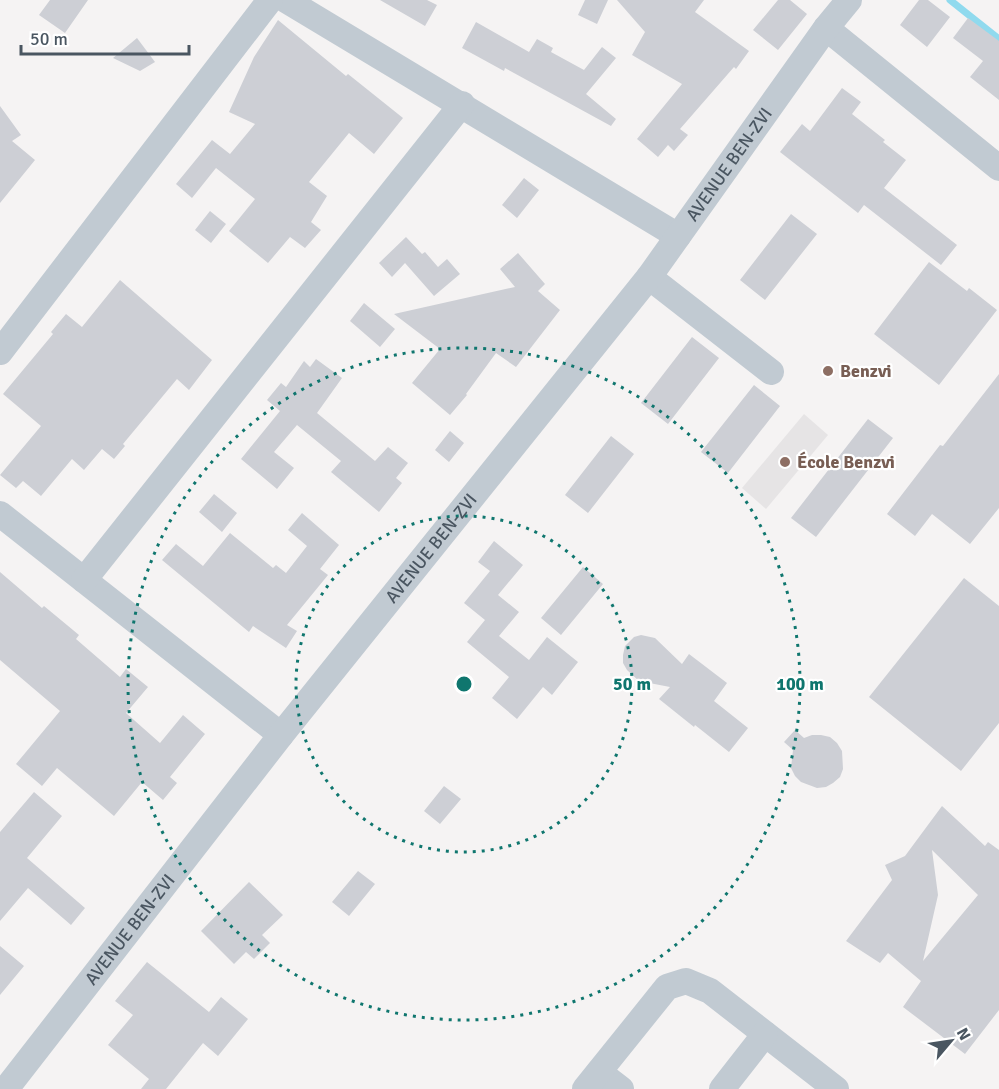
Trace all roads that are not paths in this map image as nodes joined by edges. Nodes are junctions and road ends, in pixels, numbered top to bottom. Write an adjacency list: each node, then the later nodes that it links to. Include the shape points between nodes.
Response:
1 (270, 0): 9 (street)
2 (286, 0): 5 (street)
3 (849, 0): 4 (street, AVENUE BEN-ZVI)
4 (826, 28): 6 (street); 7 (street, AVENUE BEN-ZVI)
5 (462, 104): 7 (street); 12 (street)
6 (999, 168)
7 (678, 236): 8 (street, AVENUE BEN-ZVI)
8 (649, 277): 10 (street); 13 (street, AVENUE BEN-ZVI)
9 (0, 352)
10 (771, 372)
11 (0, 514): 12 (street)
12 (84, 580): 13 (street)
13 (281, 735): 16 (street, AVENUE BEN-ZVI)
14 (765, 1034): 15 (street, via 710,991 686,981 668,987); 18 (street); 19 (street)
15 (592, 1080): 17 (street)
16 (6, 1089)
17 (621, 1089)
18 (722, 1089)
19 (836, 1089)

